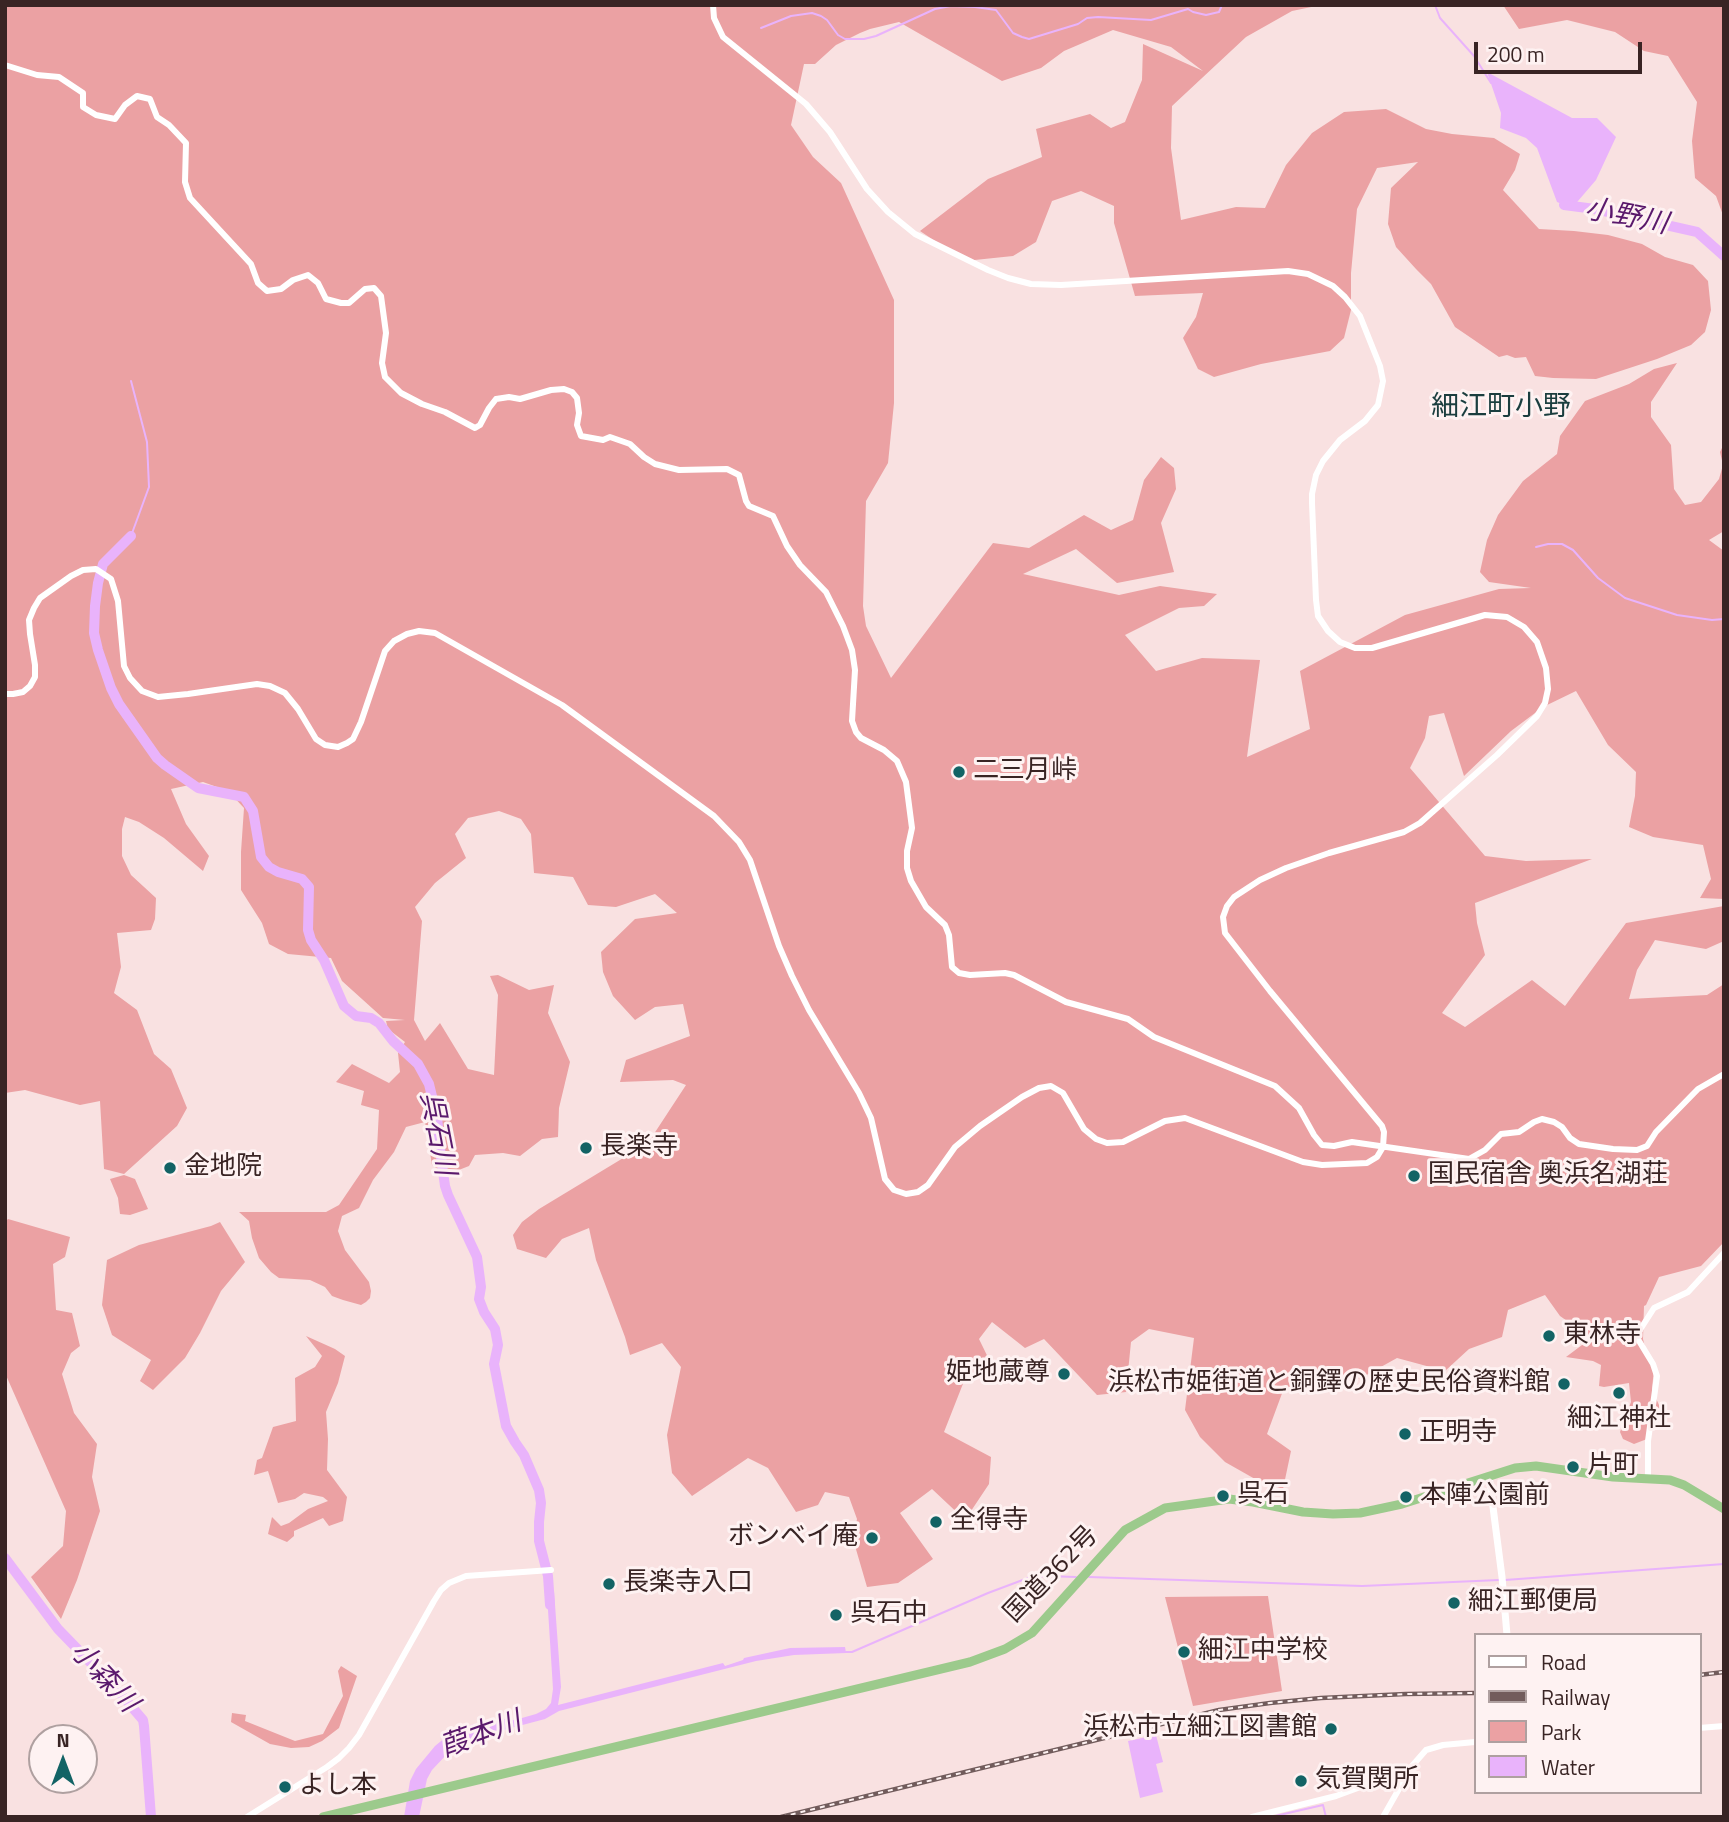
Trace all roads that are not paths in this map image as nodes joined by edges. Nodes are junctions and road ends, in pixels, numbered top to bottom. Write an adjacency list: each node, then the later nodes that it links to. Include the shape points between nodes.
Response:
1 (713, 5): 5 (street, via 723,37 806,104 888,212 915,234 988,270 1031,284 1061,285 1288,271 1333,286 1360,316 1383,381 1378,405 1340,440 1316,475 1312,494 1318,616 1340,642 1355,648 1372,648 1485,615 1507,617 1537,642 1548,689 1537,716 1420,823 1260,880 1234,897 1223,917 1225,933 1382,1126)
2 (5, 65): 5 (street, via 59,77 83,93 83,107 96,115 115,119 137,96 150,99 158,117 186,143 185,182 190,198 251,264 258,283 267,291 308,275 326,299 349,303 365,289 374,288 381,296 386,333 382,363 385,377 401,393 475,428 496,398 520,399 564,389 577,398 581,436 630,444 655,464 679,470 727,469 739,475 749,506 773,516 800,565 826,592 843,626 855,670 852,721 861,738 884,750 902,772 912,828 907,868 926,907 945,925 952,967 970,975 1014,975 1066,1002 1128,1019 1154,1037 1275,1086 1299,1108 1322,1145 1352,1142)
3 (5, 694): 5 (street, via 23,692 35,677 29,620 40,598 83,570 96,569 111,579 118,601 124,666 142,691 158,697 270,685 285,693 316,739 326,745 338,747 353,738 385,651 394,641 419,631 449,640 562,705 713,816 739,842 792,976 871,1118 885,1179 894,1190 906,1194 928,1185 955,1147 980,1126 1022,1097 1051,1086 1063,1093 1084,1129 1107,1143 1123,1142 1165,1121 1185,1118 1322,1165 1367,1163)
4 (1724, 1074): 5 (street, via 1698,1089 1647,1146 1637,1150 1579,1144 1562,1127 1542,1119 1519,1132 1501,1134 1469,1159)
5 (1383, 1147)
6 (1724, 1253): 8 (street, via 1688,1292 1654,1308 1636,1336 1657,1376)
7 (1489, 1476): 8 (highway, 国道362号, via 1536,1466); 11 (main road); 17 (highway, 国道362号, via 1360,1513 1303,1512 1229,1499 1165,1508 1125,1530 1032,1633 970,1662)
8 (1648, 1478): 9 (highway, 国道362号, via 1684,1485)
9 (1724, 1509)
10 (551, 1570): 16 (street, via 466,1576 441,1590 349,1748)
11 (1507, 1633)
12 (1724, 1726): 13 (street)
13 (1701, 1728)
14 (1474, 1742): 19 (street, via 1426,1750)
15 (1385, 1778): 18 (street)
16 (247, 1817)
17 (323, 1817)
18 (1252, 1817)
19 (1383, 1817)

